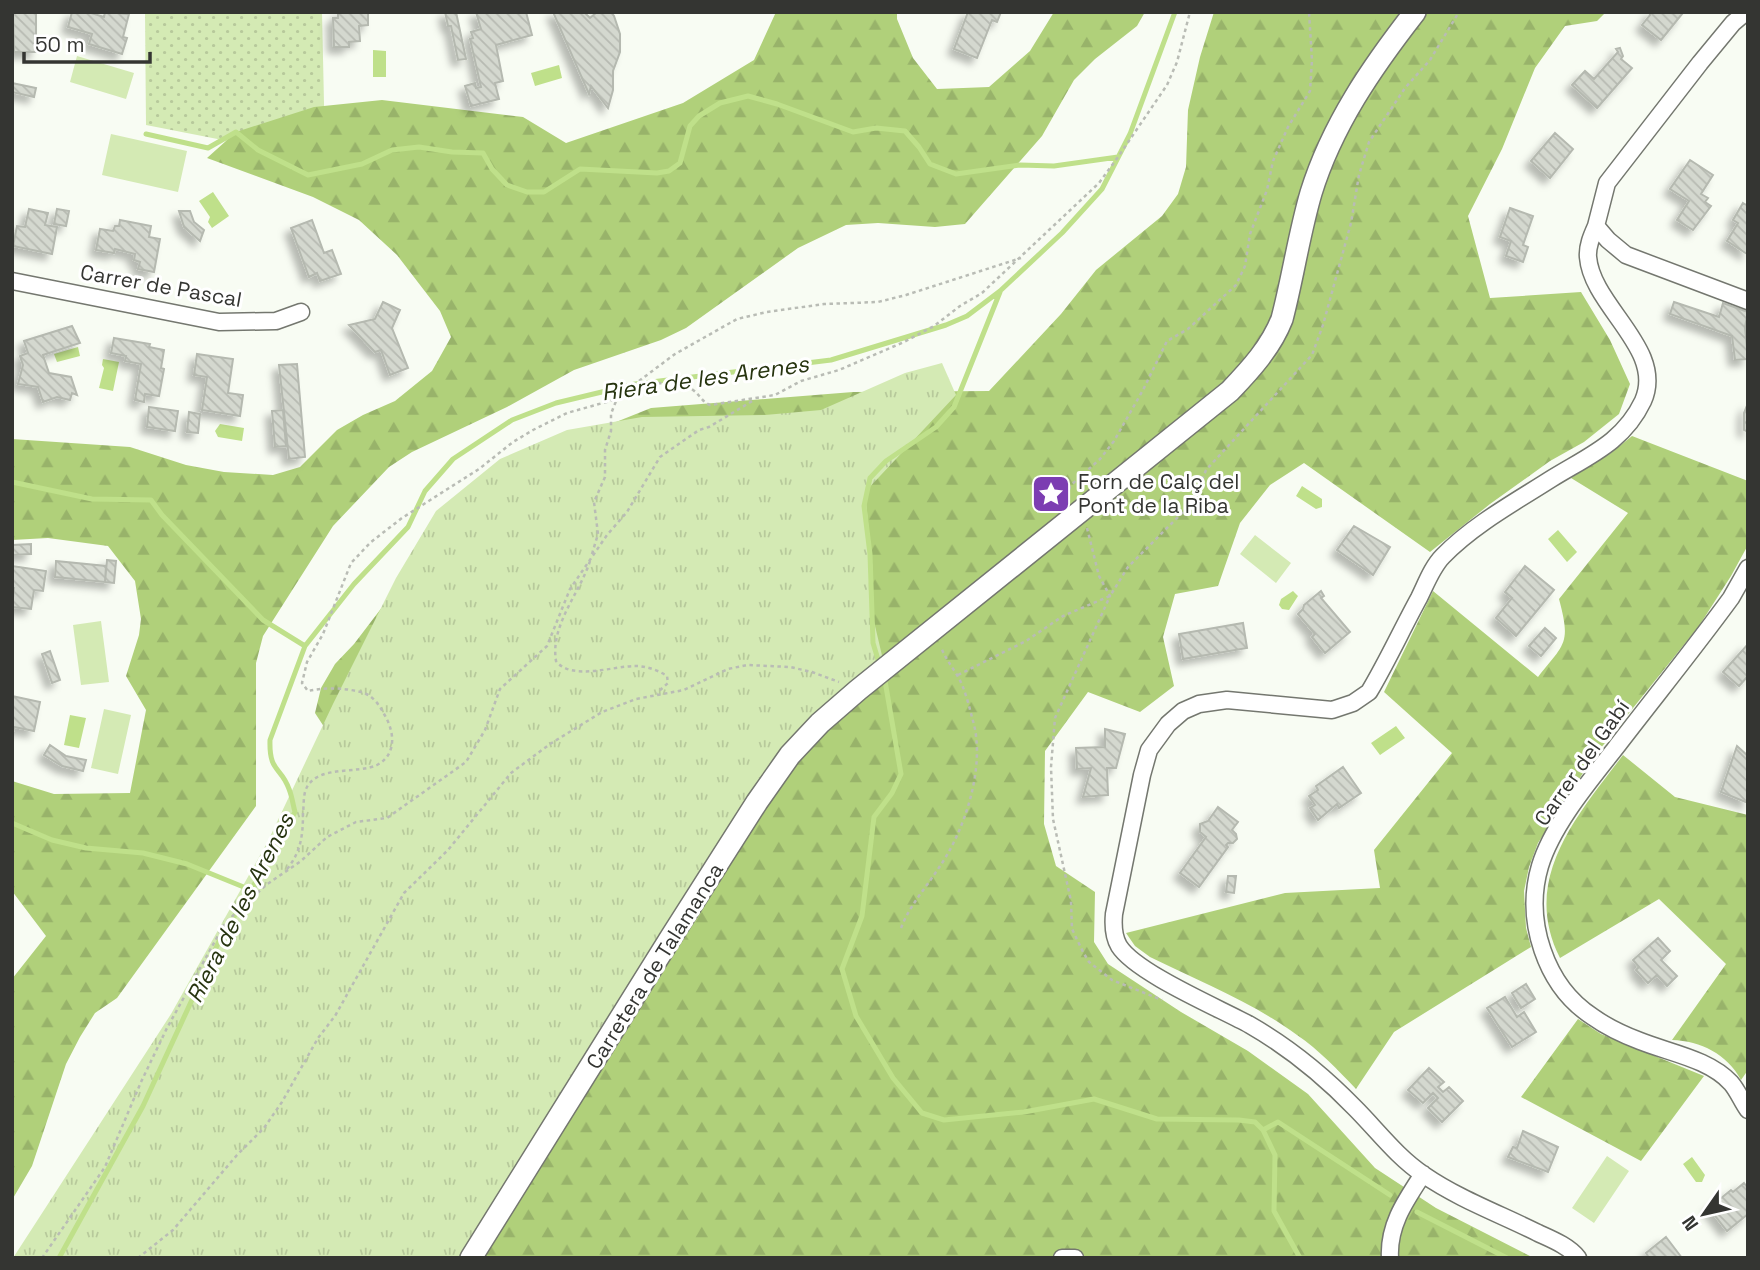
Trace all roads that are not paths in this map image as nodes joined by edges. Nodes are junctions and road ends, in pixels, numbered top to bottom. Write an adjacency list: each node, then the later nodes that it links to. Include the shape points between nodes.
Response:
1 (1415, 12): 10 (street, Carretera de Talamanca, via 1359,90 1332,141 1312,192 1282,319 1251,370 804,739 757,802)
2 (1746, 12): 3 (street, via 1700,63 1607,183)
3 (1596, 226): 5 (street, via 1626,255); 9 (street, via 1588,256 1594,280 1644,361 1644,398 1632,420 1598,452 1492,518 1440,559 1369,692 1353,703 1332,710 1227,700 1199,704 1168,724 1149,750 1114,914 1119,946 1136,963 1279,1041 1309,1063)
4 (12, 281): 6 (street, Carrer de Pascal, via 219,322 276,321)
5 (1748, 301)
6 (301, 312)
7 (1748, 568): 8 (street, Carrer del Gabí, via 1731,598 1565,818 1540,866 1535,917 1549,966 1566,992 1590,1015 1638,1041 1721,1074)
8 (1748, 1110)
9 (1423, 1174): 13 (street, via 1393,1225); 14 (street)
10 (471, 1258)
11 (1062, 1258): 12 (street)
12 (1075, 1258)
13 (1390, 1258)
14 (1578, 1258)

